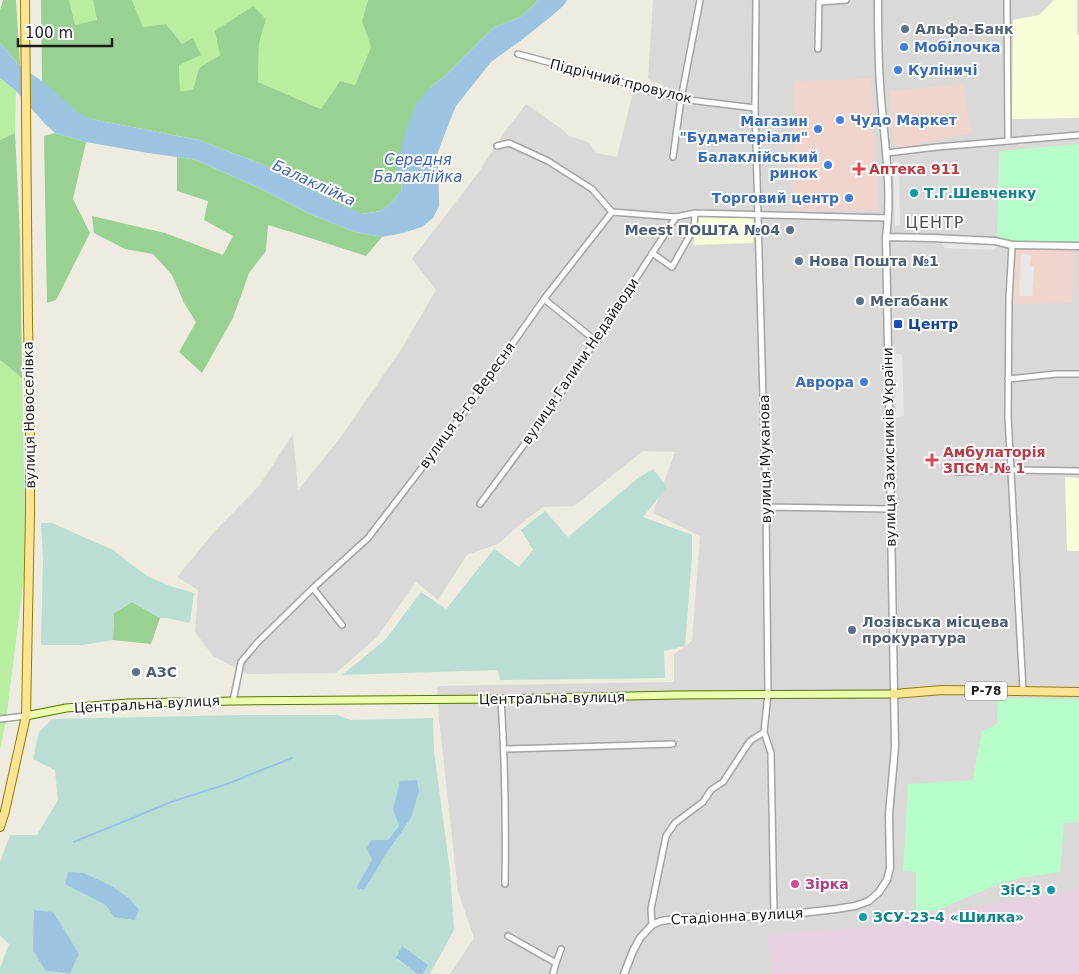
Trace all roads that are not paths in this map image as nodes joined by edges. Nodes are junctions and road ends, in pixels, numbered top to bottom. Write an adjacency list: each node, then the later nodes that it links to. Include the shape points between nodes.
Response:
1 (25, 0): 43 (main road, вулиця Новоселівка, via 30,426)
2 (700, 0): 9 (street)
3 (756, 0): 10 (street, вулиця Муканова)
4 (846, 0): 7 (street, via 819,2)
5 (878, 0): 14 (street, вулиця Захисників України, via 880,85)
6 (1007, 0): 12 (street)
7 (818, 49)
8 (518, 54): 9 (street, Підрічний провулок)
9 (681, 99): 10 (street, Підрічний провулок); 15 (street)
10 (756, 108): 18 (street, вулиця Муканова)
11 (1079, 136): 12 (street)
12 (1008, 141): 14 (street)
13 (496, 146): 16 (street, via 510,143 548,161 592,189)
14 (887, 153): 20 (street, вулиця Захисників України)
15 (672, 157)
16 (612, 212): 19 (street); 25 (street, вулиця 8-го Вересня)
17 (696, 213): 18 (street); 19 (street); 24 (street, via 694,228 672,267)
18 (758, 215): 20 (street); 33 (street, вулиця Муканова)
19 (676, 217): 24 (street, вулиця Галини Недайводи)
20 (888, 218): 21 (street, вулиця Захисників України)
21 (886, 238): 22 (street, via 942,238); 34 (street, вулиця Захисників України)
22 (1012, 244): 23 (street); 28 (street)
23 (1079, 246)
24 (652, 253): 26 (street, вулиця Галини Недайводи)
25 (544, 299): 26 (street); 35 (street, вулиця 8-го Вересня, via 458,421 368,538)
26 (596, 341): 32 (street, вулиця Галини Недайводи)
27 (1079, 374): 28 (street)
28 (1008, 378): 29 (street)
29 (1012, 470): 30 (street); 31 (street); 37 (street)
30 (1079, 471)
31 (958, 472)
32 (480, 504)
33 (766, 507): 34 (street); 39 (street, вулиця Муканова)
34 (890, 509): 40 (street, вулиця Захисників України)
35 (313, 588): 36 (street); 42 (street, вулиця 8-го Вересня, via 241,662)
36 (342, 625)
37 (1023, 690): 38 (main road, Центральна вулиця / Р-78); 40 (main road, Центральна вулиця / Р-78, via 942,690)
38 (1079, 692)
39 (768, 694): 40 (main road, Центральна вулиця / Р-78); 41 (main road, Центральна вулиця / Р-78); 45 (street, вулиця Муканова)
40 (894, 694): 50 (street, вулиця Захисників України, via 890,868)
41 (501, 699): 42 (main road, Центральна вулиця / Р-78); 47 (street)
42 (233, 701): 43 (main road, Центральна вулиця / Р-78, via 119,704 66,708)
43 (26, 716): 44 (street); 48 (main road, вулиця Новоселівка)
44 (0, 720)
45 (764, 732): 51 (street, вулиця Муканова, via 771,752); 52 (street, via 750,741 723,782 675,823 666,836 651,909)
46 (672, 744): 47 (street)
47 (504, 748): 49 (street)
48 (0, 827)
49 (505, 884)
50 (879, 892): 51 (street, Стадіонна вулиця, via 869,901 854,906)
51 (774, 916): 52 (street, Стадіонна вулиця, via 683,918)
52 (652, 925): 57 (street, via 640,938)
53 (508, 936): 55 (street)
54 (561, 949): 55 (street)
55 (556, 963): 56 (street)
56 (553, 974)
57 (624, 974)

